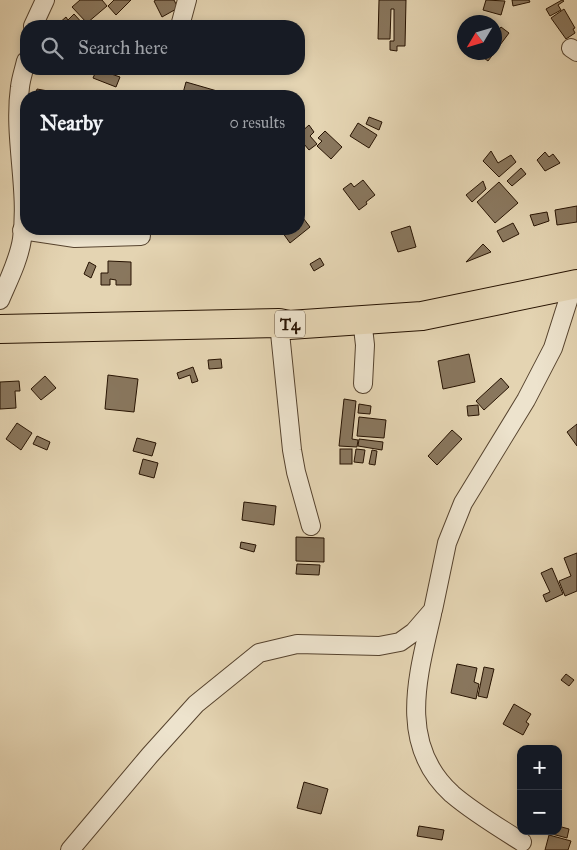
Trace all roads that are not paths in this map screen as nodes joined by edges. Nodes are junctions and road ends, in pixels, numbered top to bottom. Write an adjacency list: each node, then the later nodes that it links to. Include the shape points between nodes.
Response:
1 (45, 0): 3 (street)
2 (188, 0): 4 (street)
3 (36, 20)
4 (182, 20)
5 (23, 75): 6 (street)
6 (20, 90)
7 (22, 235): 11 (street, via 16,263)
8 (55, 235): 9 (street, via 75,238)
9 (142, 236)
10 (575, 284): 12 (highway, T4, via 422,316); 17 (street, via 553,348 526,400 463,503 447,543)
11 (0, 300)
12 (362, 319): 13 (highway, T4); 15 (street, via 365,351)
13 (279, 323): 14 (highway, T4); 16 (street, via 290,436)
14 (0, 329)
15 (363, 384)
16 (311, 526)
17 (433, 610): 18 (street, via 417,690 415,722 422,750 436,776 452,793); 19 (street, via 414,632 400,642 379,646 298,644 259,653 196,704)
18 (522, 842)
19 (70, 850)

